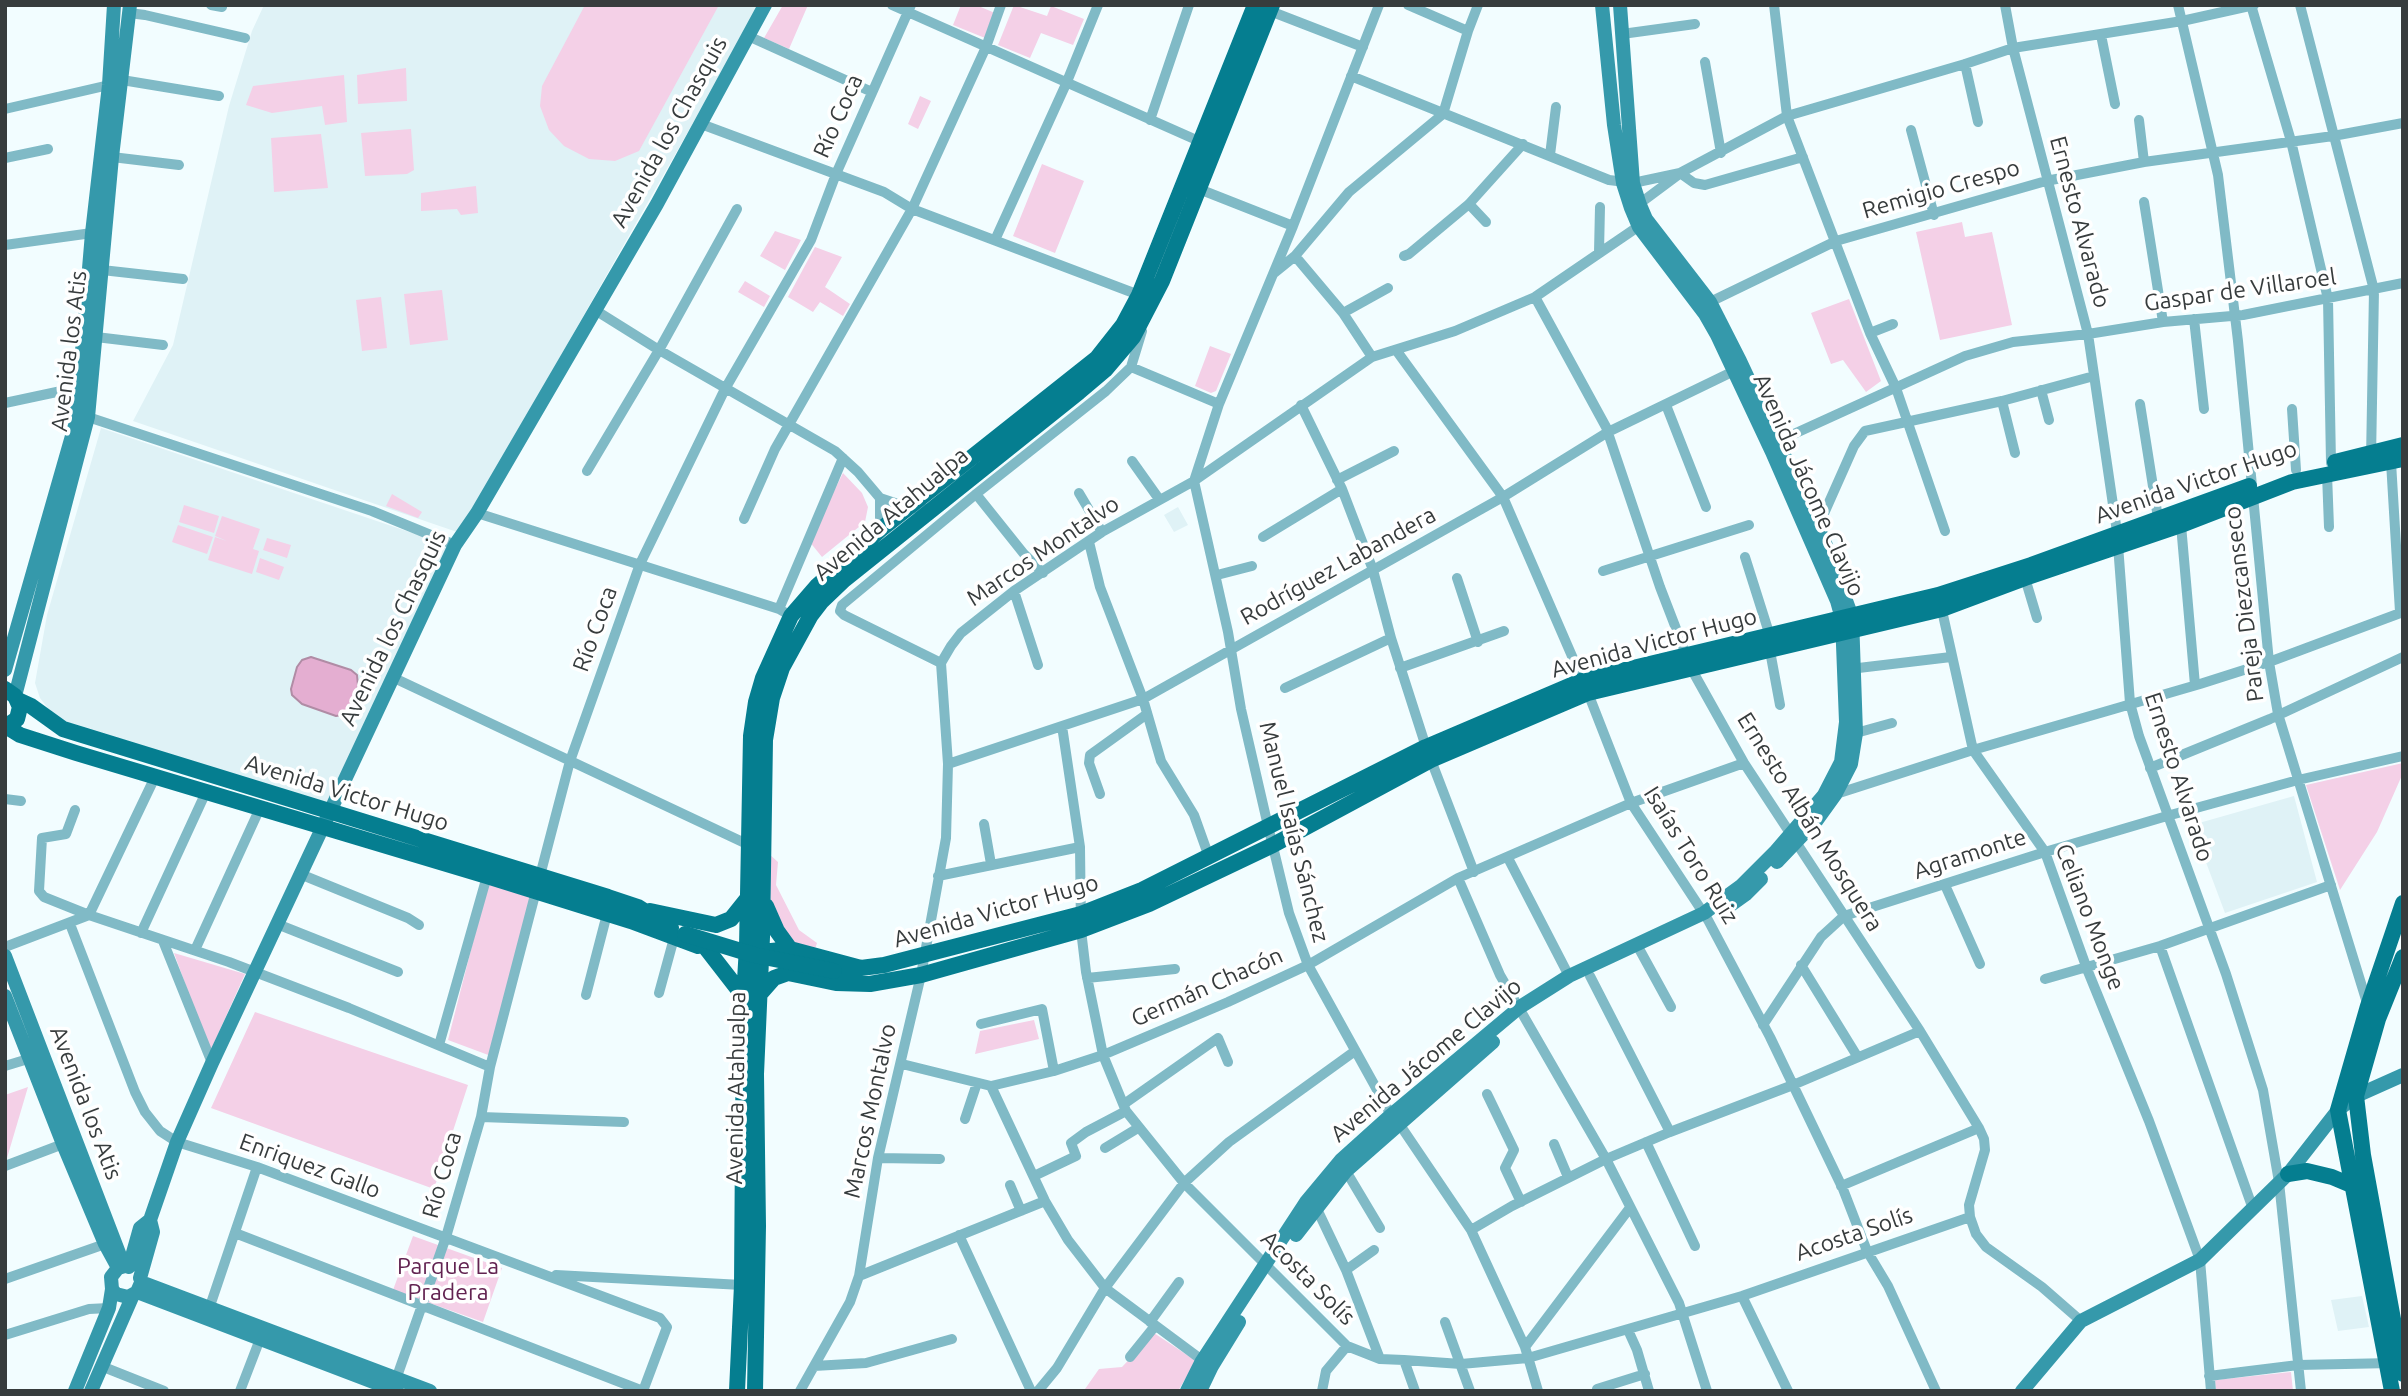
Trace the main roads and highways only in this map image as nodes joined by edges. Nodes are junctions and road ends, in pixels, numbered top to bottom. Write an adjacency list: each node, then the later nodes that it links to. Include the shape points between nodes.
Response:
1 (114, 5): 7 (main road, Avenida los Atis)
2 (765, 5): 25 (main road, Avenida los Chasquis, via 595,310 455,545)
3 (1602, 5): 8 (main road, Avenida Jácome Clavijo, via 1614,125)
4 (1620, 5): 8 (main road, Avenida Jácome Clavijo)
5 (1266, 7): 26 (main road, Avenida Atahualpa, via 1199,189 1133,337 1105,370 844,580 821,602 797,639 772,698 765,740); 26 (main road, Avenida Atahualpa, via 1201,142 1139,295 1097,358 880,530 785,613 756,702 751,736 749,845)
6 (129, 9): 7 (main road, Avenida los Atis)
7 (115, 82): 20 (main road, Avenida los Atis, via 92,233 76,422); 21 (main road, Avenida los Atis, via 88,417)
8 (1628, 183): 9 (main road, Avenida Jácome Clavijo)
9 (1639, 215): 10 (main road, Avenida Jácome Clavijo, via 1705,314); 10 (main road, Avenida Jácome Clavijo, via 1710,302)
10 (1773, 443): 18 (main road, Avenida Jácome Clavijo); 18 (main road, Avenida Jácome Clavijo, via 1818,527)
11 (2403, 445): 12 (main road, Avenida Victor Hugo)
12 (2371, 458): 13 (main road, Avenida Victor Hugo); 14 (main road, Avenida Victor Hugo)
13 (2397, 460)
14 (2330, 468): 15 (main road, Avenida Victor Hugo); 15 (main road, Avenida Victor Hugo, via 2296,470)
15 (2252, 490): 16 (main road, Avenida Victor Hugo, via 2158,518); 16 (main road, Avenida Victor Hugo, via 2181,525)
16 (2117, 540): 17 (main road, Avenida Victor Hugo, via 2031,565); 17 (main road, Avenida Victor Hugo, via 2025,578)
17 (1940, 602): 18 (main road, Avenida Victor Hugo)
18 (1847, 625): 19 (main road, Avenida Jácome Clavijo); 23 (main road, Avenida Victor Hugo, via 1586,687)
19 (1850, 669): 24 (main road, Avenida Jácome Clavijo, via 1845,744); 24 (main road, Avenida Jácome Clavijo, via 1856,733 1851,764)
20 (5, 670)
21 (13, 695): 22 (main road, Avenida los Atis, via 20,707 17,719); 25 (main road, Avenida Victor Hugo, via 63,729)
22 (6, 727): 25 (main road, Avenida Victor Hugo, via 31,739 260,808)
23 (1429, 754): 29 (main road, Avenida Victor Hugo, via 1268,827); 29 (main road, Avenida Victor Hugo, via 1273,845 1149,904)
24 (1830, 795): 33 (main road, Avenida Jácome Clavijo, via 1746,894)
25 (327, 819): 28 (main road, Avenida Victor Hugo, via 540,875); 28 (main road, Avenida Victor Hugo, via 607,914); 51 (main road, Avenida los Chasquis, via 177,1142)
26 (755, 899): 30 (main road, via 731,919 716,925); 34 (main road, Avenida Atahualpa); 35 (main road)
27 (2403, 903): 44 (main road)
28 (635, 915): 30 (main road); 31 (main road, Avenida Victor Hugo)
29 (1081, 922): 38 (main road, Avenida Victor Hugo); 40 (main road, Avenida Victor Hugo, via 921,975)
30 (700, 923): 32 (main road, via 706,932)
31 (674, 932): 32 (main road, Avenida Victor Hugo); 38 (main road, Avenida Victor Hugo, bridge, via 754,955)
32 (703, 947): 34 (main road, Avenida Victor Hugo); 41 (main road)
33 (1639, 948): 43 (main road, Avenida Jácome Clavijo); 43 (main road, Avenida Jácome Clavijo, via 1569,976)
34 (755, 949): 35 (main road, Avenida Victor Hugo); 41 (main road, Avenida Atahualpa)
35 (794, 950): 38 (main road, Avenida Victor Hugo); 39 (main road, via 788,958)
36 (5, 956): 53 (main road, Avenida los Atis)
37 (2403, 957): 44 (main road)
38 (847, 971): 40 (main road, Avenida Victor Hugo, via 856,977)
39 (788, 973): 40 (main road, Avenida Victor Hugo, via 856,985); 41 (main road)
40 (890, 979)
41 (751, 996): 67 (main road, Avenida Atahualpa); 68 (main road, Avenida Atahualpa, via 758,1226)
42 (7, 1002): 53 (main road, Avenida los Atis, via 63,1144)
43 (1522, 1011): 48 (main road, Avenida Jácome Clavijo)
44 (2373, 1012): 46 (main road); 47 (main road)
45 (2403, 1074): 46 (main road)
46 (2356, 1096): 47 (main road); 62 (main road)
47 (2338, 1110): 49 (main road); 50 (main road)
48 (1396, 1120): 55 (main road, Avenida Jácome Clavijo, via 1346,1171); 55 (main road, Avenida Jácome Clavijo, via 1341,1160 1323,1180)
49 (2283, 1178): 50 (main road, via 2307,1171); 71 (main road, via 2200,1260 2081,1321)
50 (2351, 1185): 62 (main road)
51 (150, 1220): 52 (main road, Avenida los Chasquis, via 140,1228); 56 (main road, Avenida los Chasquis, via 153,1233)
52 (136, 1241): 53 (main road); 54 (main road, Avenida los Chasquis)
53 (110, 1242): 54 (main road, Avenida los Atis)
54 (124, 1267): 56 (main road, via 136,1271); 57 (main road, via 111,1278)
55 (1269, 1268): 61 (main road, Avenida Jácome Clavijo)
56 (138, 1287): 57 (main road, via 121,1296); 59 (main road); 65 (main road, Avenida los Chasquis)
57 (112, 1289): 60 (main road)
58 (92, 1308): 60 (main road)
59 (207, 1313): 63 (main road); 63 (main road, via 260,1339)
60 (101, 1326): 64 (main road)
61 (1207, 1363): 69 (main road, Avenida Jácome Clavijo); 70 (main road, Avenida Jácome Clavijo)
62 (2398, 1365): 72 (main road)
63 (395, 1387): 66 (main road)
64 (75, 1391)
65 (91, 1391)
66 (430, 1391)
67 (737, 1391)
68 (755, 1391)
69 (1186, 1391)
70 (1200, 1391)
71 (2022, 1391)
72 (2392, 1391)

